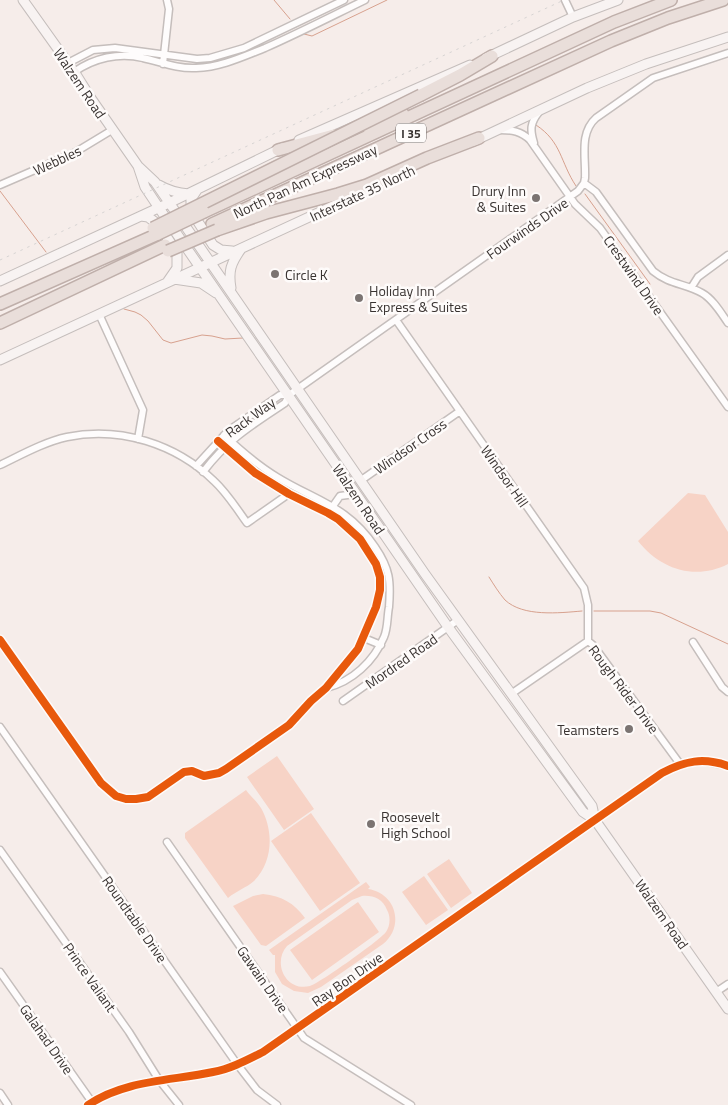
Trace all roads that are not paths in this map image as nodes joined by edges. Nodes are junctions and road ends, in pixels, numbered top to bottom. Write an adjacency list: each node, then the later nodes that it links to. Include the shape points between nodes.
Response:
1 (167, 0): 12 (street)
2 (344, 0): 12 (street, via 244,48 210,58)
3 (365, 0): 15 (street, via 232,62 195,68)
4 (565, 0): 9 (street)
5 (618, 0): 9 (main road)
6 (671, 0): 17 (highway, North Pan Am Expressway / I 35, via 614,22)
7 (724, 0): 35 (highway, North Pan Am Expressway / I 35, via 611,41)
8 (26, 1): 14 (main road, Walzem Road)
9 (573, 17): 13 (main road)
10 (728, 37): 18 (main road, Interstate 35 North, via 646,64)
11 (728, 53): 26 (street, via 653,78 591,123 585,135)
12 (164, 55): 14 (street, via 104,48); 15 (street)
13 (492, 56): 23 (main road); 36 (highway, bridge, via 460,76)
14 (68, 63): 16 (main road, Walzem Road)
15 (163, 64): 16 (street, via 142,58 114,57 94,60)
16 (74, 72): 19 (main road, Walzem Road)
17 (488, 80): 23 (highway, via 391,118); 36 (highway, North Pan Am Expressway / I 35, bridge, via 204,212)
18 (541, 109): 20 (main road, Interstate 35 North); 22 (street, Crestwind Drive, via 530,127)
19 (112, 130): 24 (main road, Walzem Road); 27 (street, Webbles, via 74,153)
20 (496, 130): 21 (main road, Interstate 35 North); 22 (street, Crestwind Drive, via 522,134)
21 (479, 138): 35 (highway, via 355,189); 37 (main road, Interstate 35 North)
22 (536, 147): 31 (street, Crestwind Drive)
23 (278, 150): 28 (main road)
24 (138, 166): 25 (main road, Walzem Road); 29 (main road, Walzem Road)
25 (155, 182): 30 (main road, via 167,190); 32 (main road, Walzem Road)
26 (584, 183): 31 (street, Fourwinds Drive); 43 (street, via 596,192 652,271 674,284)
27 (0, 186)
28 (198, 189): 30 (main road); 37 (main road, via 190,207 209,240 221,250)
29 (149, 193): 33 (main road, Walzem Road); 34 (main road)
30 (189, 194): 32 (main road)
31 (570, 197): 48 (street, Fourwinds Drive); 53 (street, Crestwind Drive, via 600,228)
32 (169, 203): 33 (main road); 39 (main road, Walzem Road)
33 (159, 208): 34 (main road); 40 (main road, Walzem Road)
34 (140, 216): 41 (main road); 42 (main road, via 148,217 159,225 177,253 177,268)
35 (214, 227): 50 (highway, North Pan Am Expressway / I 35)
36 (156, 231): 46 (highway, North Pan Am Expressway / I 35)
37 (242, 248): 39 (main road, Interstate 35 North); 44 (main road, via 229,268)
38 (728, 255): 43 (street, via 698,277)
39 (211, 262): 40 (main road, Interstate 35 North); 44 (main road, Walzem Road)
40 (200, 266): 42 (main road, Interstate 35 North); 45 (main road, Walzem Road)
41 (0, 281)
42 (171, 281): 45 (main road, via 201,283); 47 (main road, Interstate 35 North)
43 (691, 288): 49 (street, via 704,294)
44 (232, 293): 52 (main road, Walzem Road)
45 (224, 300): 52 (main road, Walzem Road)
46 (0, 304)
47 (99, 314): 51 (main road, Interstate 35 North); 56 (street, via 143,410)
48 (396, 320): 52 (street, Fourwinds Drive); 54 (street, Windsor Hill)
49 (728, 323)
50 (0, 324)
51 (0, 360)
52 (294, 392): 55 (street, Rack Way, via 280,395); 58 (street, Rack Way, via 285,403); 60 (main road, Walzem Road); 64 (main road, Walzem Road)
53 (728, 407)
54 (460, 411): 64 (street, Windsor Cross); 73 (street, Windsor Hill, via 584,588 588,605)
55 (224, 435): 57 (street, Rack Way); 58 (street)
56 (138, 439): 61 (street, via 87,434 66,437); 62 (street, via 161,445)
57 (218, 441): 59 (street); 62 (street, Rack Way)
58 (230, 441): 59 (street, Rack Way); 65 (street, via 261,467)
59 (224, 447): 63 (street, Rack Way); 66 (street, via 255,473)
60 (327, 453): 64 (main road, via 353,481); 67 (main road, Walzem Road)
61 (0, 464)
62 (196, 466): 63 (street)
63 (203, 472): 66 (street, via 215,482 247,523)
64 (360, 481): 69 (main road, Walzem Road)
65 (295, 487): 66 (street); 68 (street)
66 (289, 494): 71 (street, via 338,520 360,539 376,564 380,590)
67 (355, 494): 68 (street, via 340,496); 70 (main road, Walzem Road)
68 (333, 506): 75 (street, via 367,534 388,570 390,592 386,633)
69 (458, 620): 70 (street, Mordred Road); 81 (main road, Walzem Road)
70 (448, 627): 77 (main road, Walzem Road); 82 (street, Mordred Road)
71 (364, 638): 75 (street); 76 (street)
72 (0, 640): 79 (street, via 100,783 116,796 126,799 148,797 184,772 192,771 204,776 219,773 289,725)
73 (588, 641): 81 (street, Rough Rider Drive); 84 (street, Rough Rider Drive)
74 (693, 642): 80 (street)
75 (381, 644): 78 (street)
76 (347, 664): 78 (street); 79 (street)
77 (477, 666): 81 (main road, via 502,692); 86 (main road, Walzem Road, via 583,812)
78 (357, 673): 79 (street, via 337,686)
79 (326, 688)
80 (728, 692)
81 (511, 694): 86 (main road, Walzem Road, via 592,806)
82 (343, 701)
83 (0, 727): 94 (street, Roundtable Drive)
84 (680, 764): 85 (street, via 704,761); 86 (street)
85 (728, 766)
86 (596, 820): 91 (main road, Walzem Road); 93 (street, Ray Bon Drive)
87 (167, 842): 93 (street, Gawain Drive)
88 (0, 850): 95 (street, Prince Valiant)
89 (0, 972): 97 (street, Galahad Drive)
90 (728, 984): 91 (street)
91 (716, 992): 92 (main road, Walzem Road)
92 (728, 1009)
93 (298, 1029): 94 (street, Ray Bon Drive, via 263,1052); 101 (street, Gawain Drive, via 304,1038)
94 (236, 1064): 95 (street, Ray Bon Drive, via 214,1072); 100 (street, Roundtable Drive, via 257,1090)
95 (159, 1080): 97 (street, Ray Bon Drive, via 125,1088); 99 (street, Prince Valiant)
96 (0, 1093): 98 (street)
97 (91, 1104)
98 (8, 1105)
99 (179, 1105)
100 (277, 1105)
101 (411, 1105)

